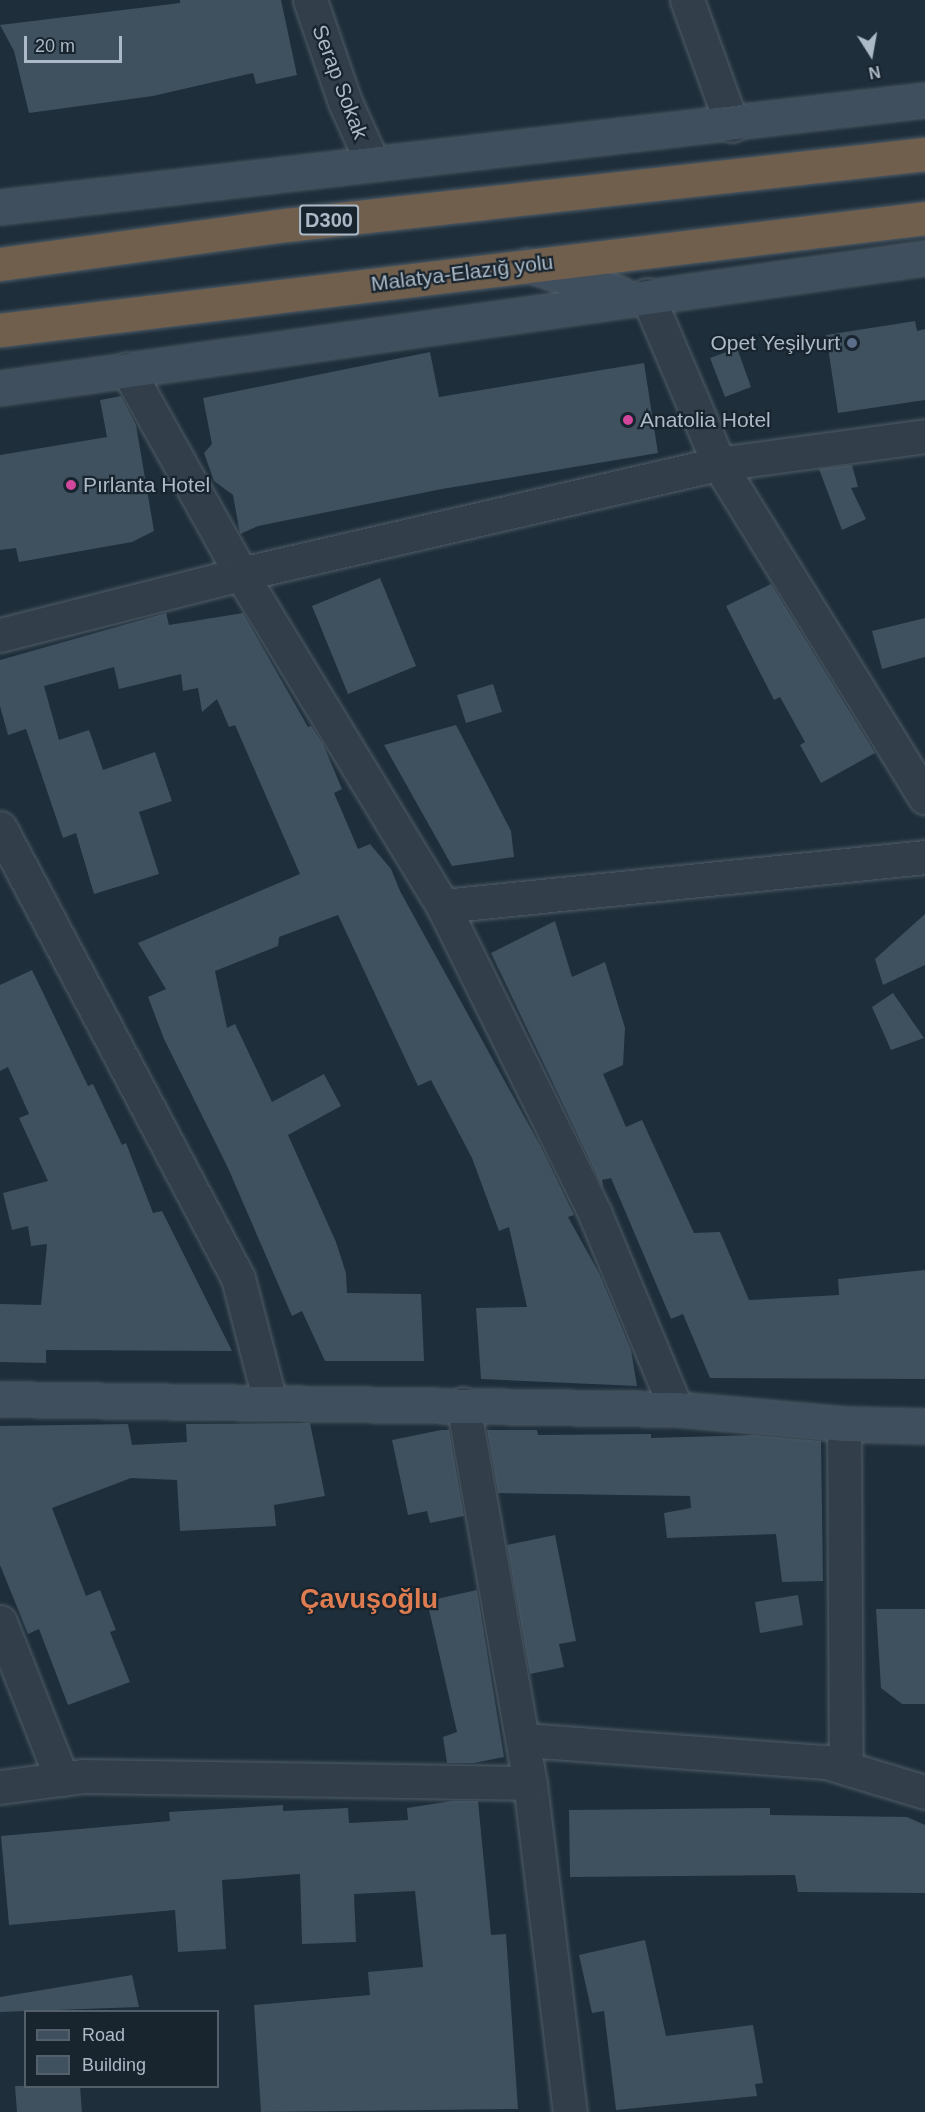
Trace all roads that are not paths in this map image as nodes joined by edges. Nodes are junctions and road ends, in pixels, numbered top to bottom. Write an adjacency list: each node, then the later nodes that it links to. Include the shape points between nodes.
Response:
1 (309, 0): 6 (street, Serap Sokak, via 345,102)
2 (687, 0): 4 (street)
3 (925, 100): 4 (main road)
4 (732, 125): 6 (main road)
5 (925, 154): 10 (highway, D300, via 286,225)
6 (373, 164): 7 (main road)
7 (1, 205)
8 (925, 218): 11 (highway, Malatya-Elazığ yolu)
9 (925, 258): 12 (main road)
10 (0, 264)
11 (527, 265): 12 (main road); 13 (highway, Malatya-Elazığ yolu)
12 (639, 296): 14 (main road); 17 (street)
13 (0, 330)
14 (127, 369): 15 (main road); 18 (street)
15 (0, 388)
16 (925, 436): 17 (street)
17 (719, 464): 18 (street); 20 (street)
18 (241, 574): 19 (street); 23 (street)
19 (0, 635)
20 (925, 798)
21 (0, 828): 25 (street, via 238,1278)
22 (925, 857): 23 (street)
23 (443, 906): 27 (street, via 595,1214)
24 (0, 1399): 25 (main road)
25 (270, 1402): 26 (main road)
26 (463, 1404): 27 (main road); 31 (street)
27 (676, 1409): 28 (main road)
28 (844, 1424): 29 (main road); 32 (street)
29 (925, 1426)
30 (0, 1622): 33 (street)
31 (524, 1740): 32 (street); 34 (street)
32 (846, 1765): 36 (street)
33 (62, 1779): 34 (street, via 84,1776); 35 (street)
34 (530, 1783): 37 (street)
35 (0, 1788)
36 (925, 1792)
37 (570, 2112)

